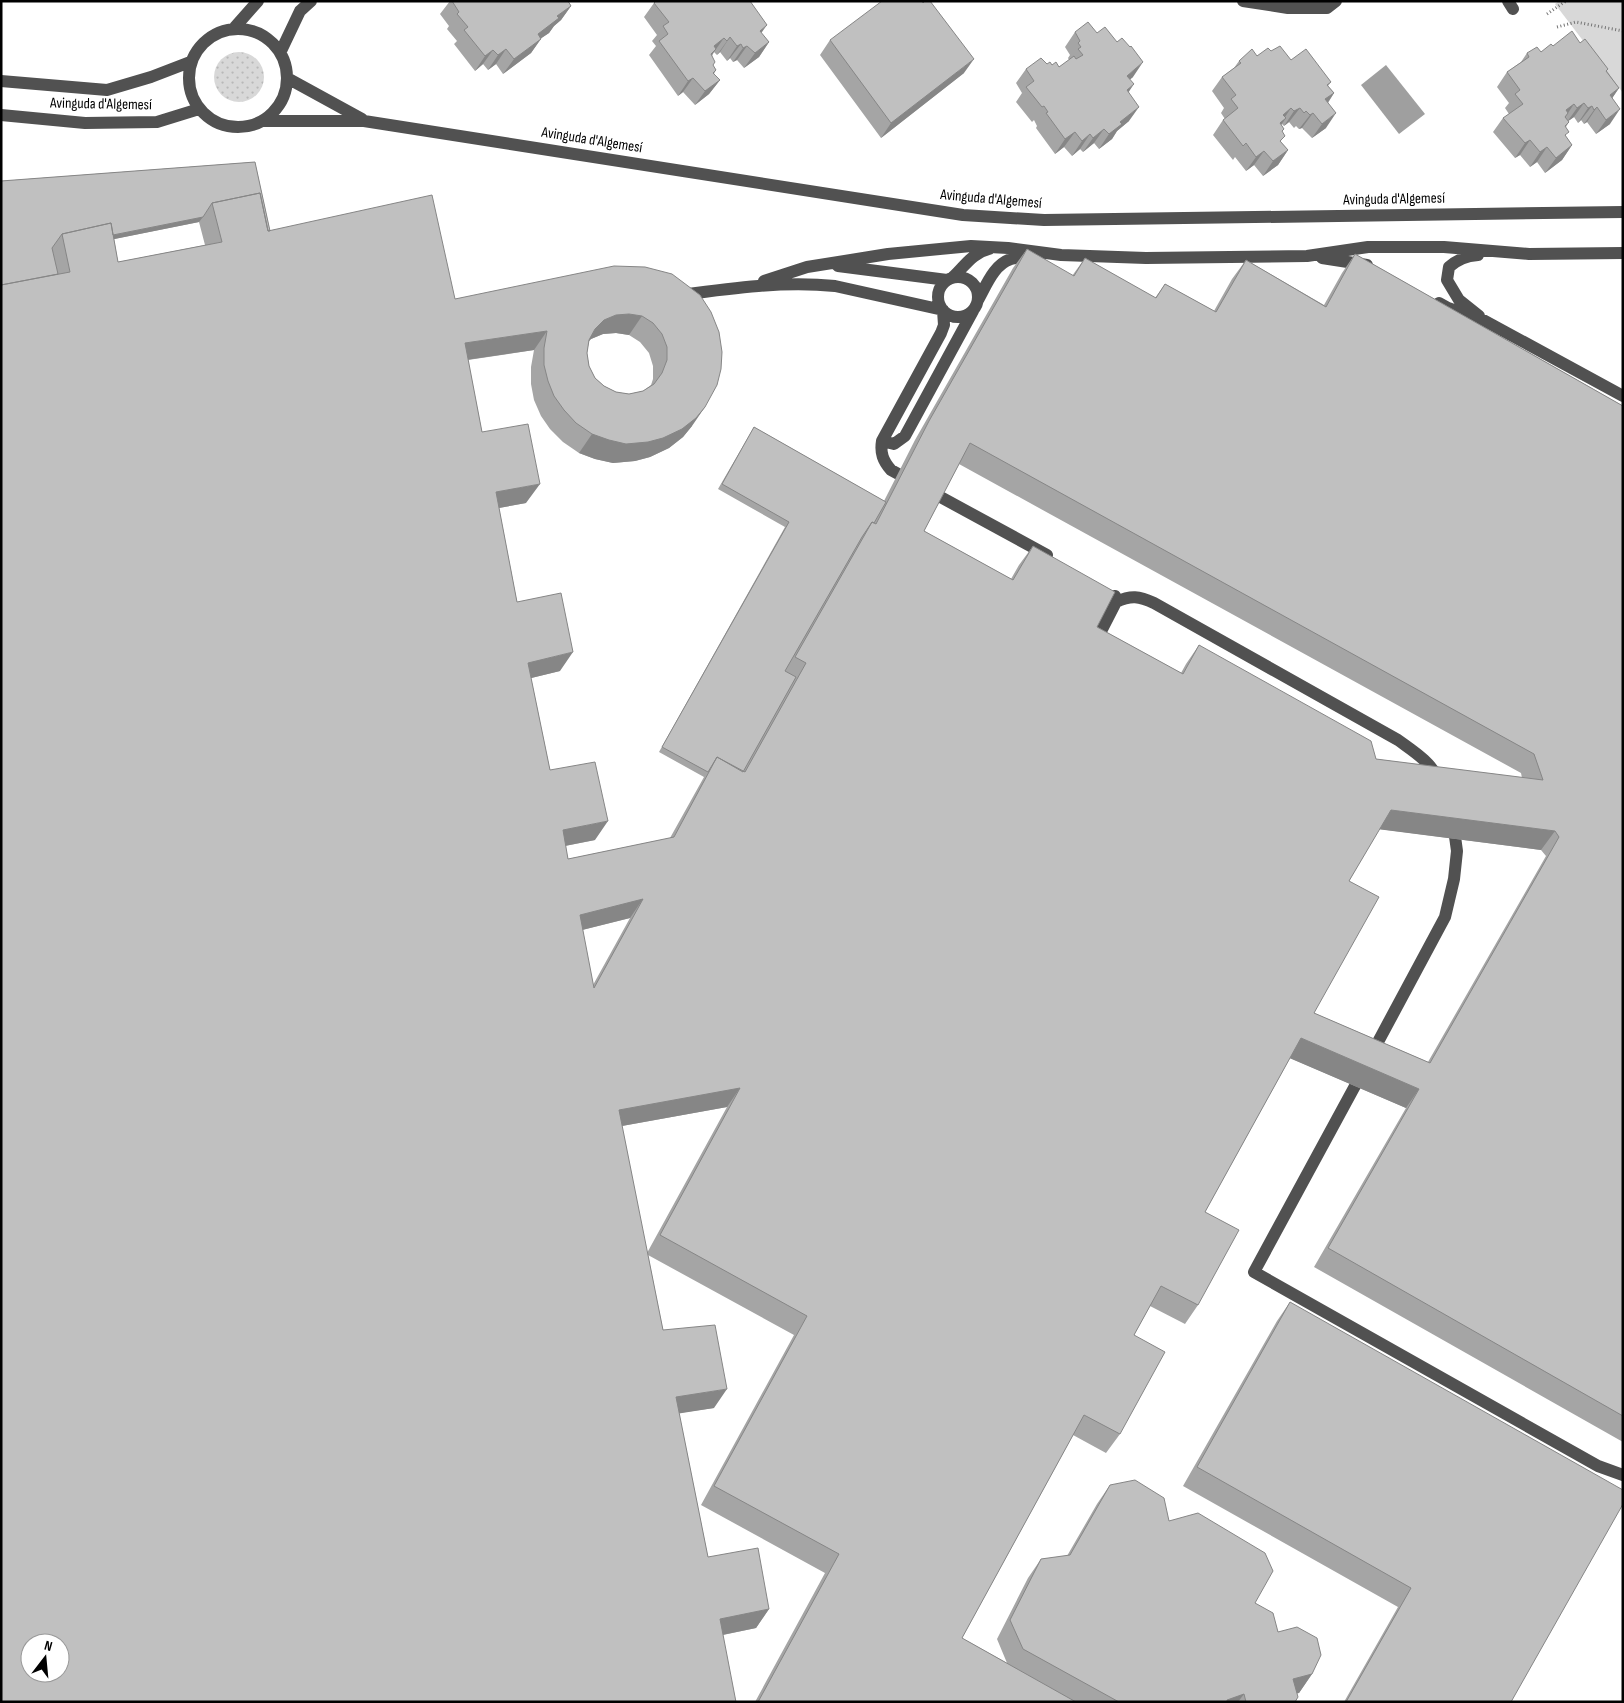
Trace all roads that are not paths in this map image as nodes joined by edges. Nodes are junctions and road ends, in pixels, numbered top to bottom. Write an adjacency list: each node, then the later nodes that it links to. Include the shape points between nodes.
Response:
1 (258, 1): 6 (street)
2 (311, 1): 7 (street, via 300,11)
3 (1244, 1): 5 (street)
4 (1336, 1): 5 (street, via 1327,8 1288,8)
5 (1256, 2)
6 (235, 27): 7 (street, via 261,33); 8 (street, via 207,38)
7 (281, 51): 9 (street)
8 (190, 62): 10 (street, Avinguda d'Algemesí, via 152,78 107,90); 11 (street, via 188,86)
9 (289, 79): 13 (street, via 281,104); 14 (street, Avinguda d'Algemesí)
10 (1, 80)
11 (199, 109): 12 (street, Avinguda d'Algemesí, via 157,122 85,123); 13 (street, via 217,124 241,128)
12 (1, 115)
13 (263, 121): 14 (street, Avinguda d'Algemesí)
14 (364, 121): 15 (street, Avinguda d'Algemesí, via 963,215 1044,220)
15 (1623, 212)
16 (996, 248): 19 (street); 21 (street, via 936,249); 23 (street, via 972,256)
17 (1503, 253): 18 (street); 20 (street, via 1444,247 1368,247); 29 (street, via 1470,256 1449,267 1447,280 1452,290)
18 (1623, 253)
19 (1061, 255): 20 (street, via 1146,258); 27 (street, via 1012,259 1003,263 993,273)
20 (1307, 256): 22 (street)
21 (825, 264): 23 (street); 24 (street, via 807,266)
22 (1378, 268)
23 (950, 279): 27 (street, via 966,278 972,282 978,293); 28 (street, via 939,291 939,304)
24 (750, 286): 26 (street); 28 (street, via 835,286)
25 (1424, 295): 29 (street, via 1448,308)
26 (668, 297)
27 (975, 305): 28 (street, via 961,317); 31 (street, via 905,436 894,444)
28 (943, 310): 31 (street, via 941,333)
29 (1485, 321): 30 (street)
30 (1623, 396)
31 (882, 441): 32 (street, via 882,457 891,470)
32 (1058, 561)
33 (1102, 585): 34 (street, via 1115,594)
34 (1116, 602): 35 (street); 36 (street, via 1133,596 1142,598 1398,740 1436,773)
35 (1091, 650)
36 (1446, 795)
37 (1450, 810): 38 (street, via 1457,851 1445,917 1254,1272 1598,1466)
38 (1623, 1476)

